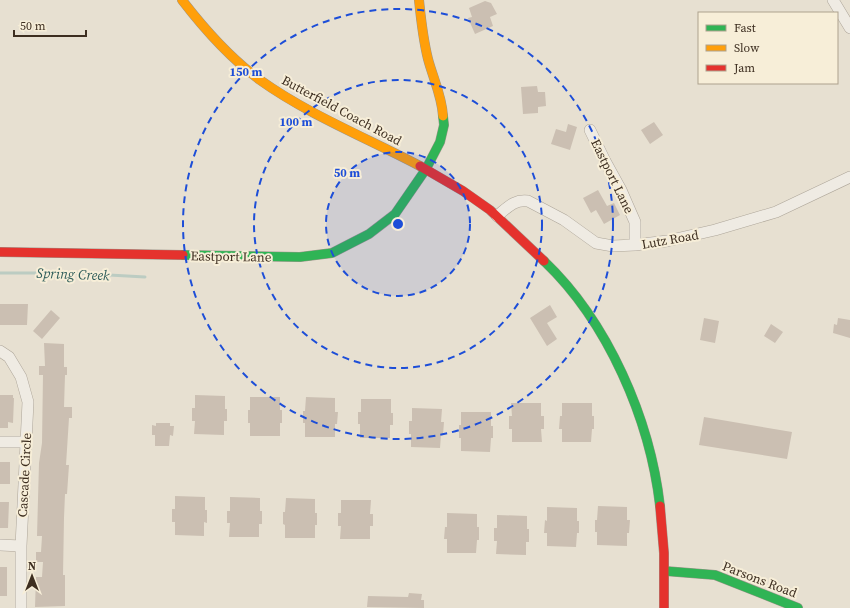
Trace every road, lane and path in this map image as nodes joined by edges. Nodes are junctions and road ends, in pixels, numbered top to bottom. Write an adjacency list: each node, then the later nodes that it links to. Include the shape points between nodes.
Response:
1 (182, 0): 6 (main road, Butterfield Coach Road, via 219,44 273,89)
2 (420, 0): 6 (main road, via 428,59 443,107 444,125 440,142)
3 (833, 0): 4 (street)
4 (850, 28)
5 (590, 130): 9 (street, Eastport Lane, via 635,222)
6 (426, 169): 8 (main road, Butterfield Coach Road); 10 (main road, Eastport Lane, via 395,214 369,234 332,253 300,257)
7 (850, 177): 9 (street, Lutz Road, via 776,212 667,242)
8 (497, 216): 9 (street, Lutz Road, via 515,202 528,201 564,220 596,243); 16 (main road, Butterfield Coach Road, via 564,282 592,320 616,361 638,415 653,462 661,511)
9 (635, 246)
10 (0, 252)
11 (0, 351): 13 (street, Cascade Circle, via 9,358 21,377 28,402)
12 (0, 442): 13 (street)
13 (26, 442): 15 (street, Cascade Circle)
14 (0, 545): 15 (street)
15 (21, 546): 17 (street, Cascade Circle)
16 (665, 571): 18 (main road, Butterfield Coach Road); 19 (main road, Parsons Road, via 715,575)
17 (21, 608)
18 (664, 608)
19 (798, 608)

